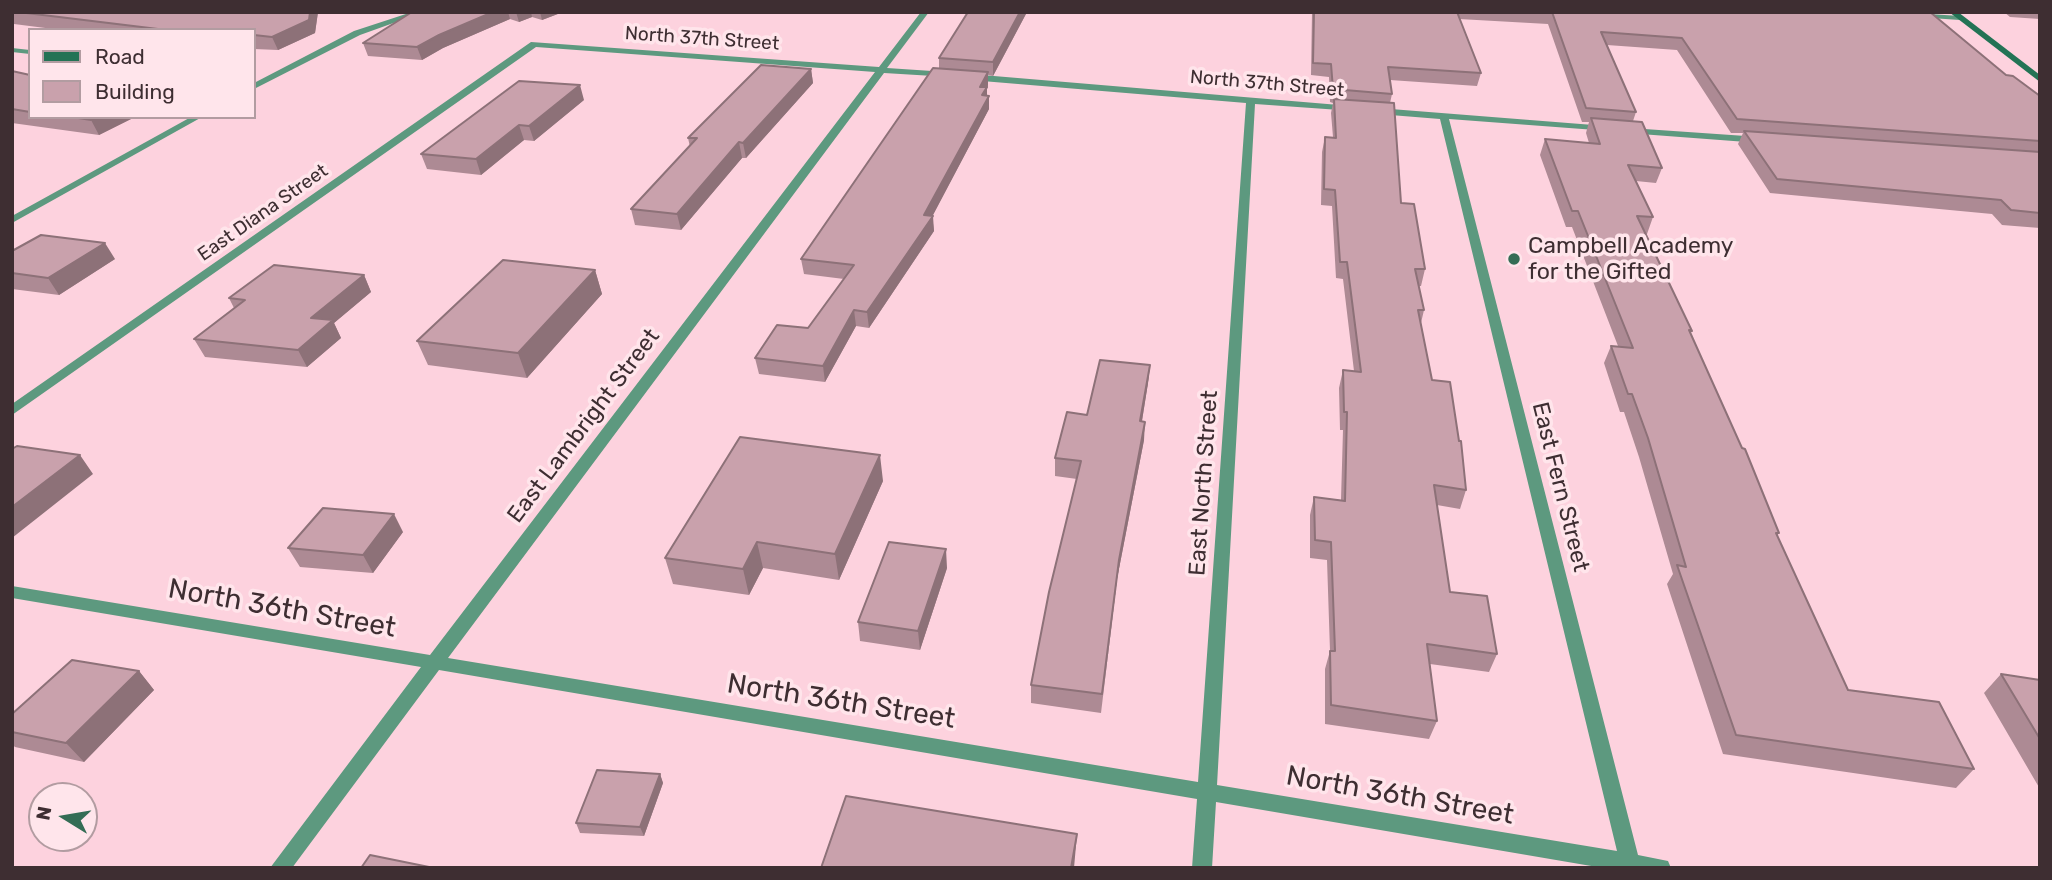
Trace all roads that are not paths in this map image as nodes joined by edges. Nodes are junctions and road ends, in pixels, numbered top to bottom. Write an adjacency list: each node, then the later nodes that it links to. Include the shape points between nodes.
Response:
1 (419, 12): 8 (street, via 358,33)
2 (925, 12): 6 (street, East Lambright Street)
3 (1910, 15): 4 (street)
4 (1956, 15): 7 (street)
5 (534, 44): 6 (street, North 37th Street); 16 (street, East Diana Street)
6 (882, 70): 9 (street, North 37th Street); 18 (street, East Lambright Street)
7 (2040, 79)
8 (256, 84)
9 (1251, 100): 10 (street, North 37th Street); 19 (street, East North Street)
10 (1444, 117): 12 (street, North 37th Street); 20 (street, East Fern Street)
11 (194, 119): 15 (street)
12 (1611, 129)
13 (1624, 130): 14 (street)
14 (1777, 141)
15 (12, 220)
16 (12, 411)
17 (12, 592): 18 (street, North 36th Street)
18 (433, 663): 19 (street, North 36th Street); 21 (street, East Lambright Street)
19 (1208, 792): 20 (street, North 36th Street); 22 (street, East North Street)
20 (1631, 865): 23 (street, North 36th Street)
21 (280, 868)
22 (1202, 868)
23 (1661, 868)

